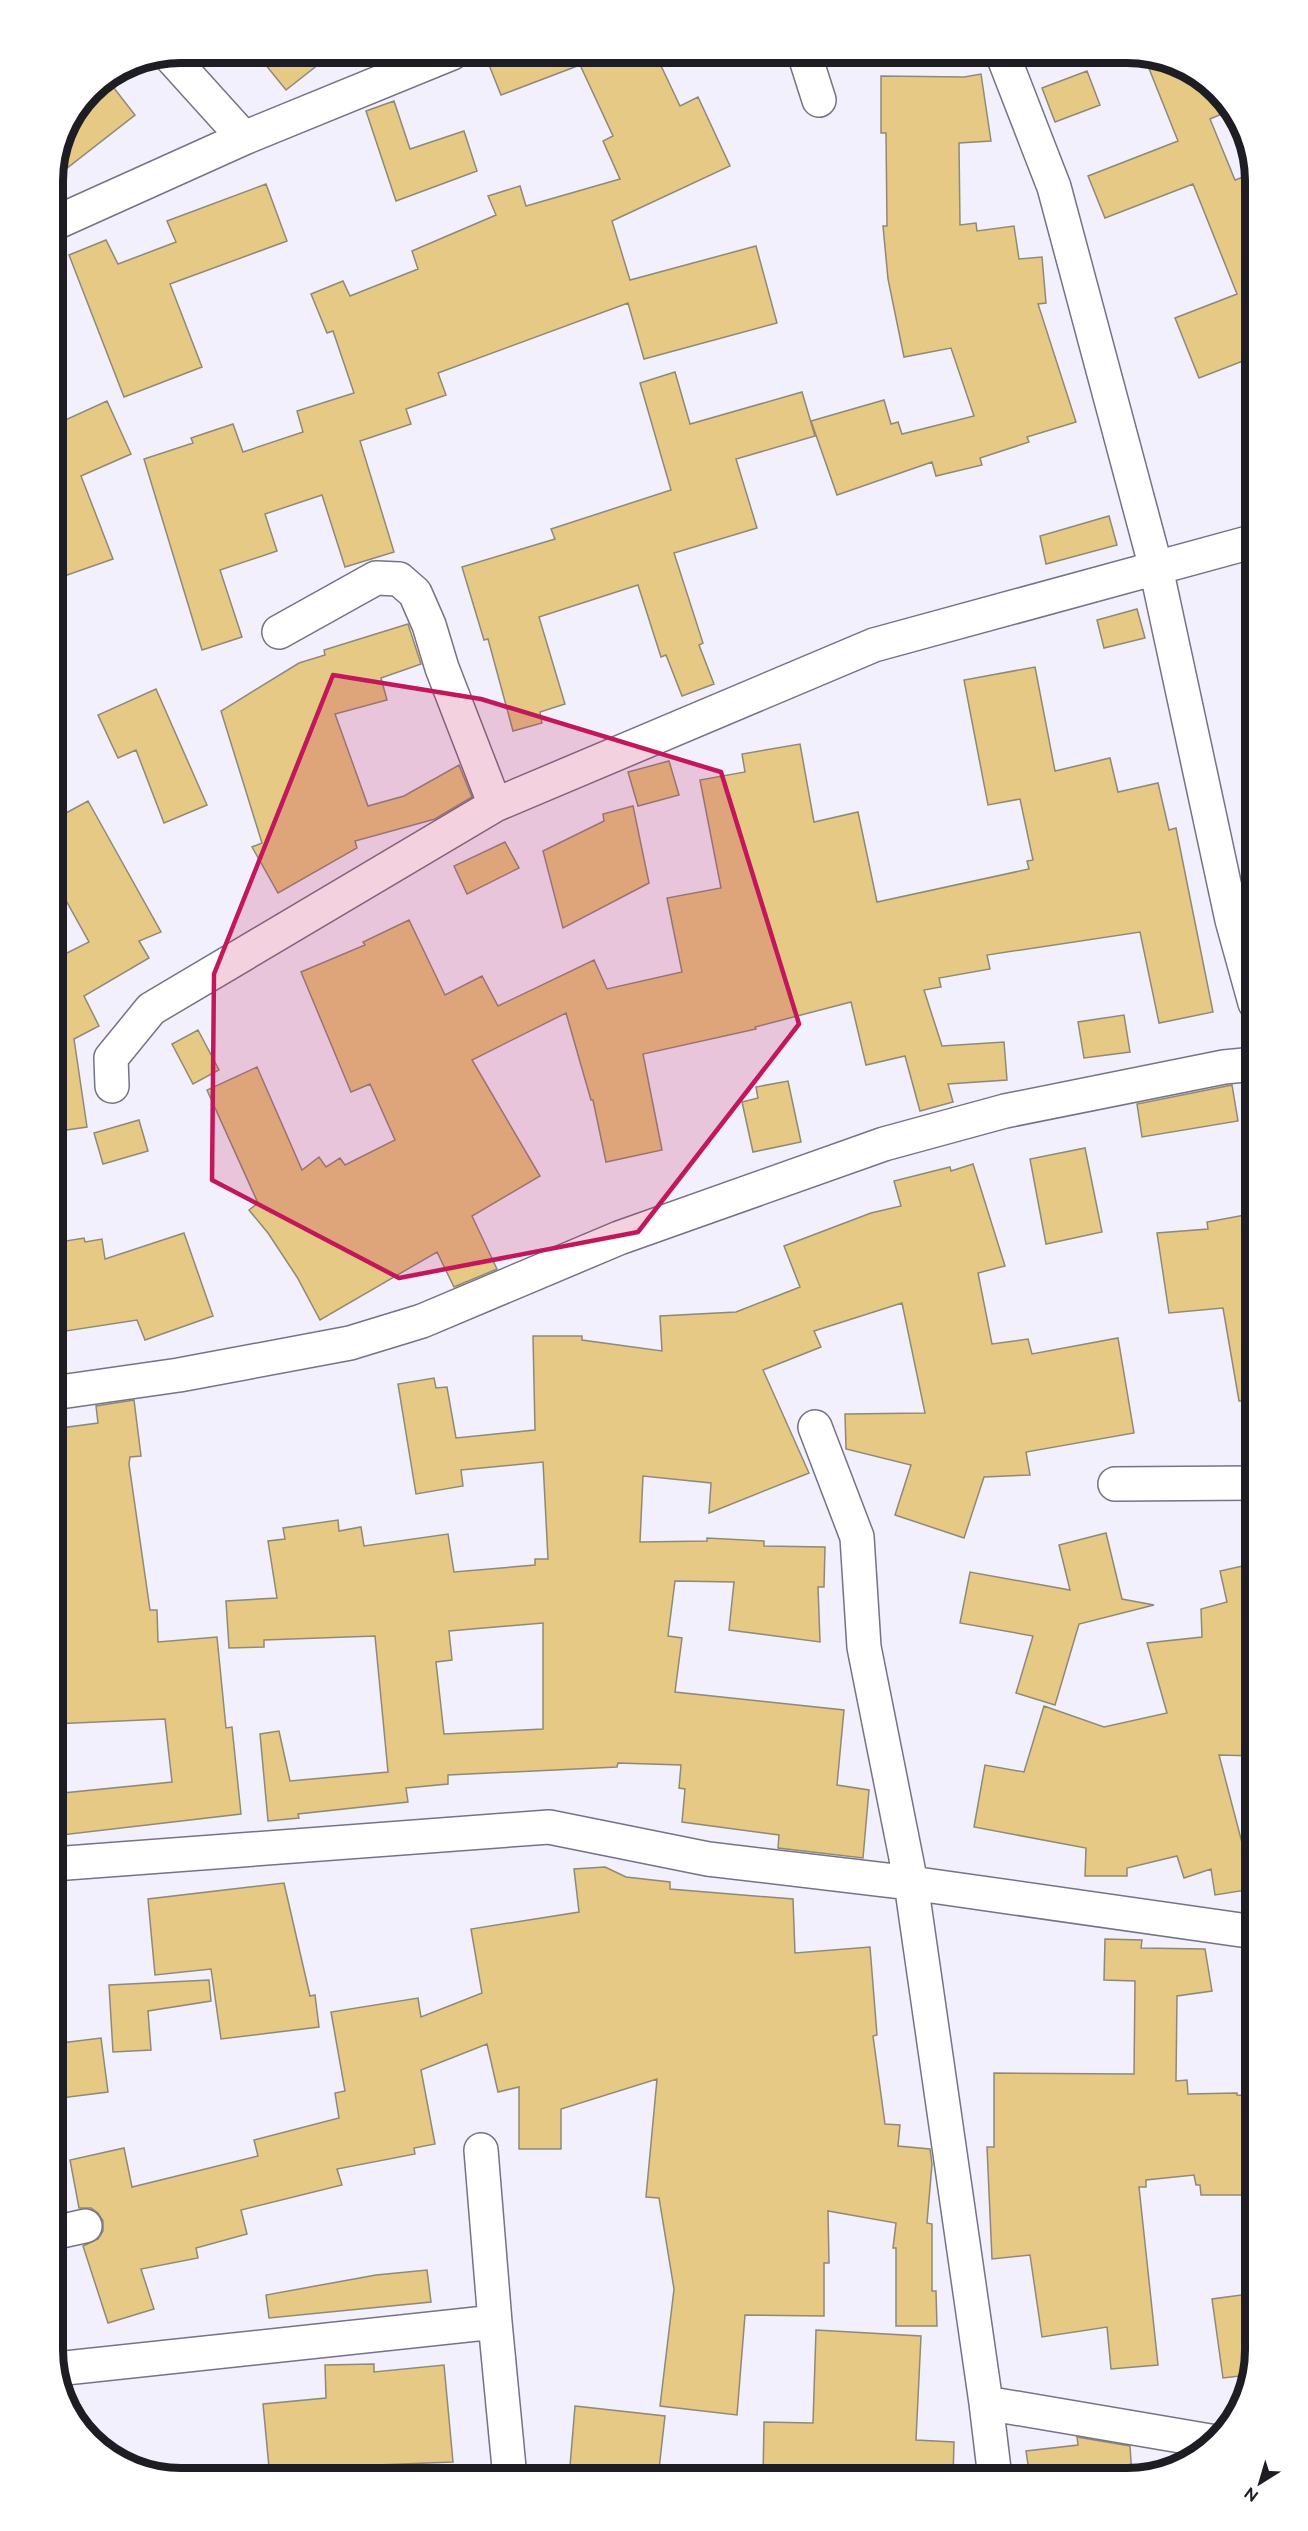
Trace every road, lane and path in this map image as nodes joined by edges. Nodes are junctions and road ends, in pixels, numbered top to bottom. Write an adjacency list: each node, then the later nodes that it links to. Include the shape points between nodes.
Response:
1 (176, 63): 6 (street)
2 (428, 63): 6 (street)
3 (807, 63): 5 (street)
4 (1006, 63): 9 (street, via 1054,187)
5 (819, 100)
6 (244, 138): 7 (street)
7 (63, 219)
8 (1245, 544): 9 (street)
9 (1156, 568): 11 (street, via 874,645); 12 (street)
10 (279, 632): 11 (street, via 376,578 399,579 415,593 429,625)
11 (495, 805): 14 (street, via 151,1009 111,1058)
12 (1245, 965)
13 (1245, 1065): 15 (street, via 1005,1111 884,1144 619,1238 422,1321 351,1343)
14 (112, 1086)
15 (63, 1392)
16 (815, 1427): 20 (street, via 857,1537 864,1647)
17 (1245, 1483): 18 (street)
18 (1114, 1484)
19 (63, 1863): 20 (street, via 549,1827 708,1859)
20 (911, 1883): 21 (street); 27 (street)
21 (1245, 1930)
22 (481, 2150): 25 (street)
23 (85, 2226): 24 (street)
24 (63, 2231)
25 (495, 2322): 26 (street); 29 (street)
26 (64, 2368)
27 (986, 2403): 28 (street); 30 (street)
28 (1203, 2440)
29 (509, 2468)
30 (994, 2468)

